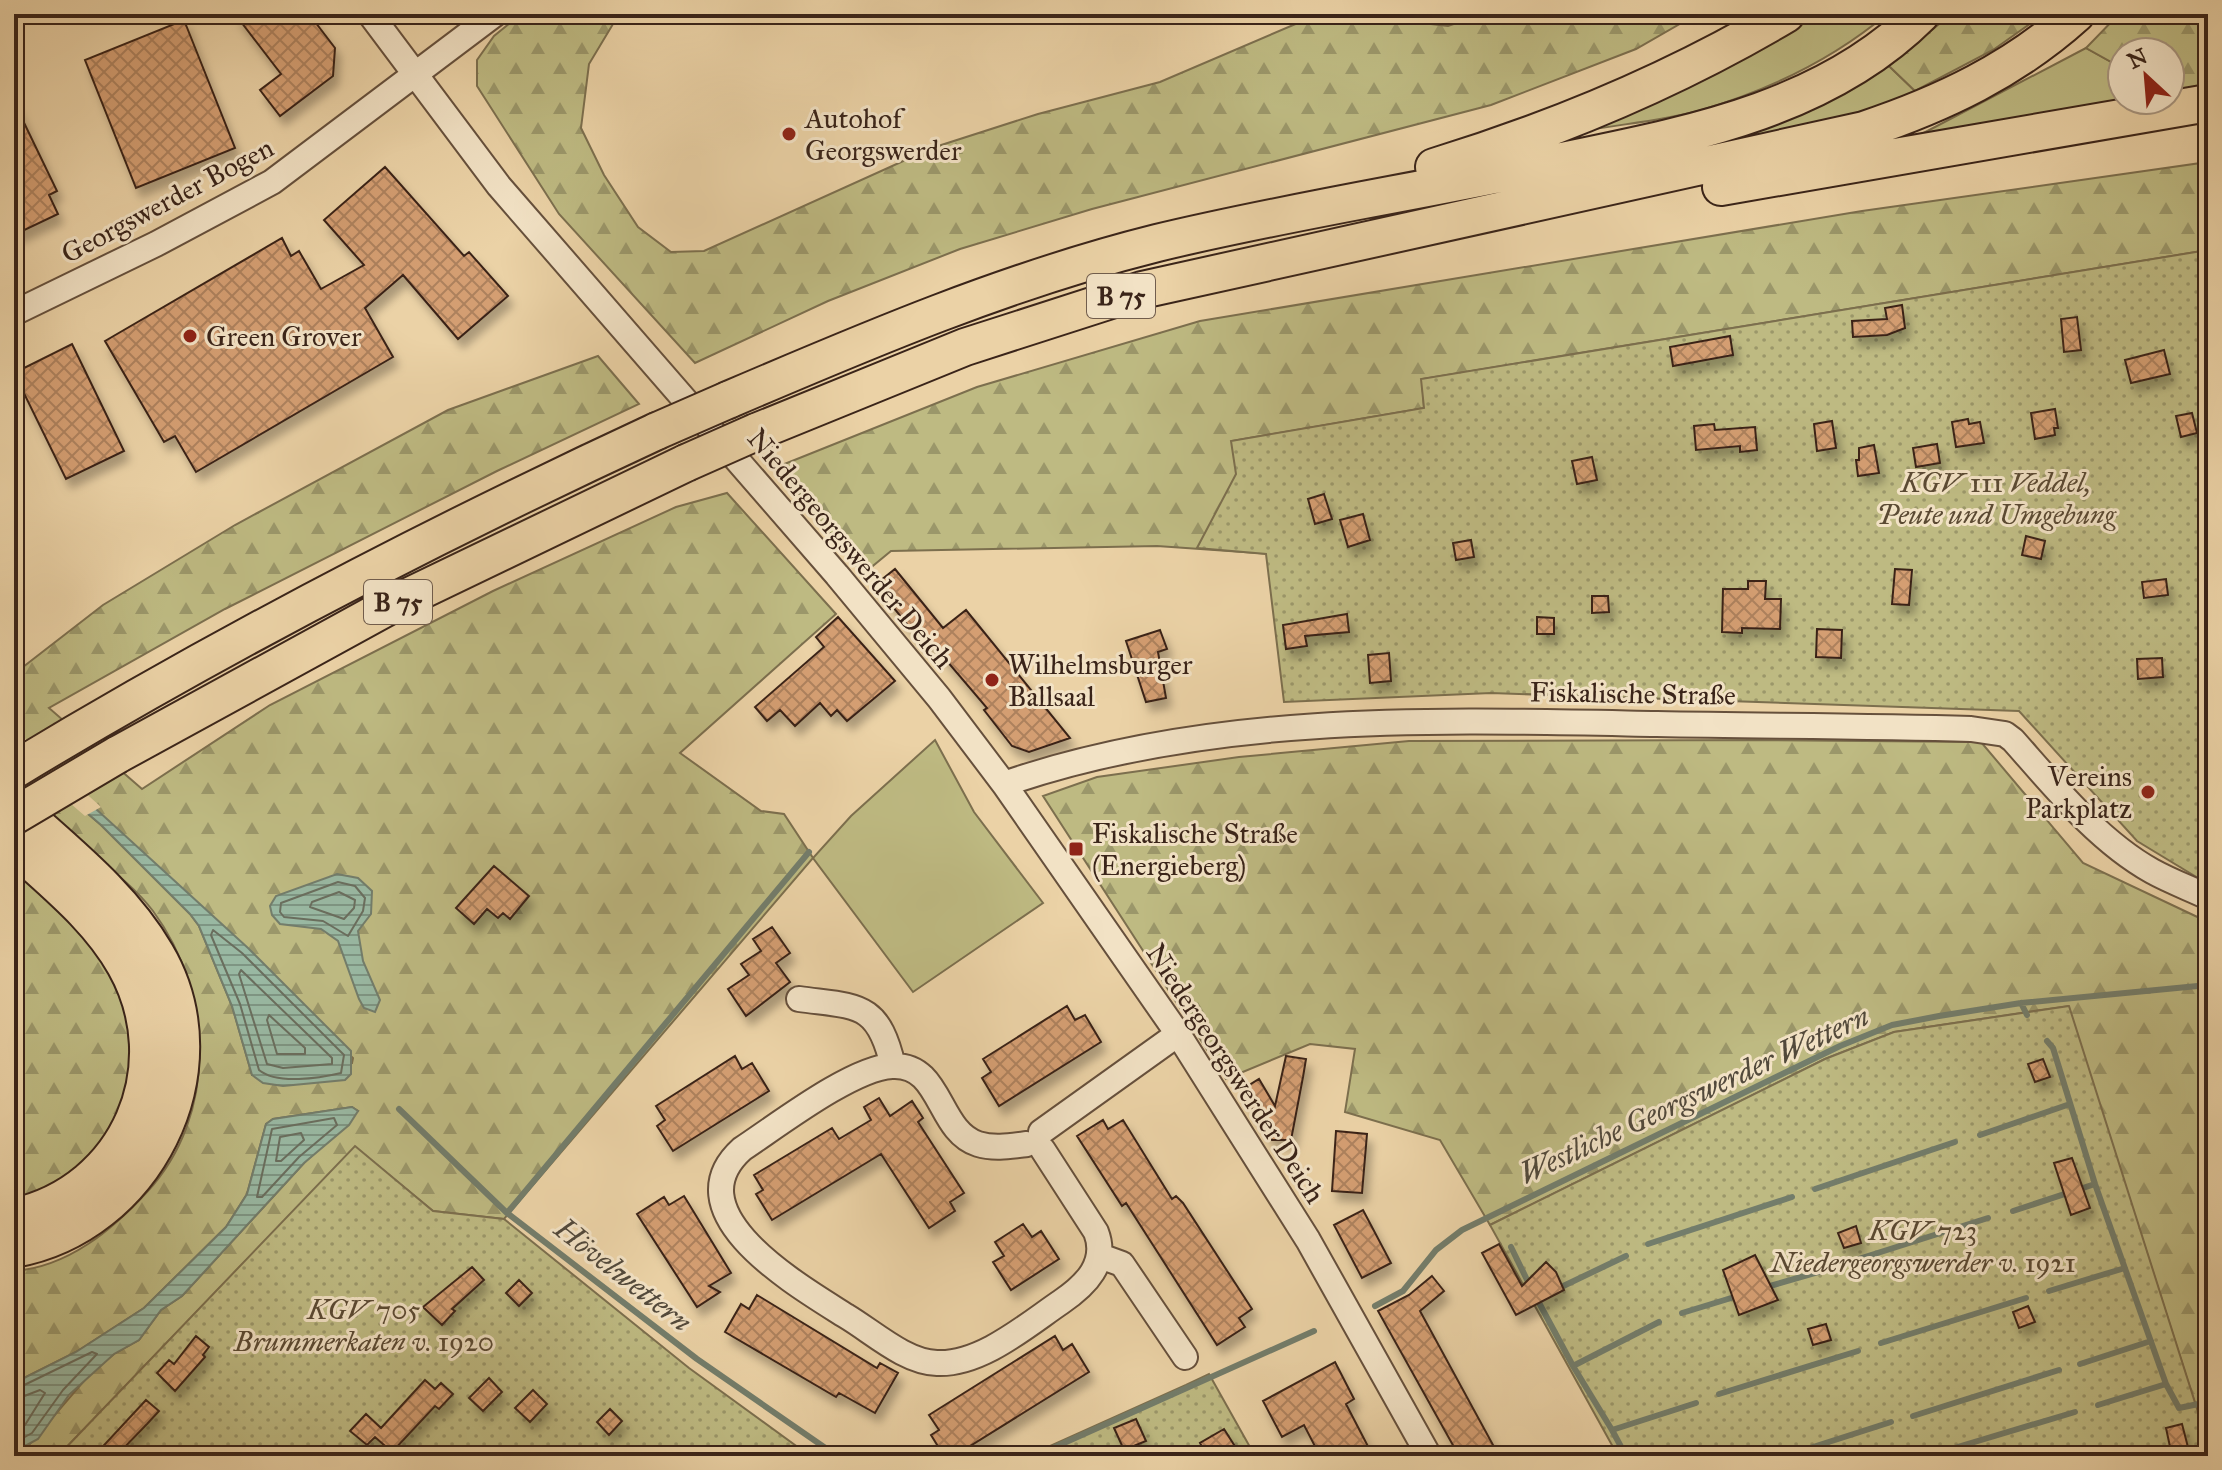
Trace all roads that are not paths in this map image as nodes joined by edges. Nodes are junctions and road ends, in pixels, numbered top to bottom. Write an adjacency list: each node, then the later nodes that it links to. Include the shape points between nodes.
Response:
1 (370, 14): 6 (street, Niedergeorgswerder Deich)
2 (495, 14): 6 (street, Georgswerder Bogen)
3 (1786, 14): 9 (highway, B 75, via 1713,58 1599,111)
4 (2076, 14): 8 (highway, via 2049,38 1958,94 1864,130)
5 (1909, 25): 9 (highway, B 75, via 1822,84 1713,126 1486,177)
6 (416, 75): 10 (street, Georgswerder Bogen, via 244,199); 12 (street, Niedergeorgswerder Deich, via 499,186 837,575)
7 (2208, 103): 8 (highway, via 1684,194)
8 (1501, 210): 14 (highway, B 75, bridge, via 1128,294 965,347 756,432 389,606)
9 (1264, 218): 11 (highway, B 75, bridge, via 1153,244 990,294 657,431 454,527 247,635)
10 (14, 313)
11 (14, 770)
12 (1004, 784): 16 (street, Fiskalische Straße, via 1121,751 1367,723 1472,720 1971,729 2005,734 2124,850 2150,870); 18 (street, Niedergeorgswerder Deich)
13 (14, 805): 22 (highway, via 110,893 142,933 170,984 181,1051 172,1110 123,1191 63,1233)
14 (14, 816)
15 (14, 846): 21 (highway, via 112,943 139,994 150,1050 143,1100 119,1149 75,1190)
16 (2208, 897)
17 (799, 999): 19 (street, via 852,1006 873,1018 886,1034)
18 (1178, 1034): 20 (street); 25 (street, Niedergeorgswerder Deich, via 1308,1240)
19 (893, 1066): 20 (street, via 912,1068 926,1079 954,1126 970,1141 995,1146); 23 (street, via 855,1078 729,1161 720,1179 721,1196 746,1241 766,1263 898,1348 938,1363 982,1352 1055,1306 1089,1278)
20 (1037, 1142): 23 (street, via 1096,1232)
21 (14, 1217)
22 (14, 1249)
23 (1100, 1256): 24 (street, via 1122,1264)
24 (1185, 1357)
25 (1429, 1456)

